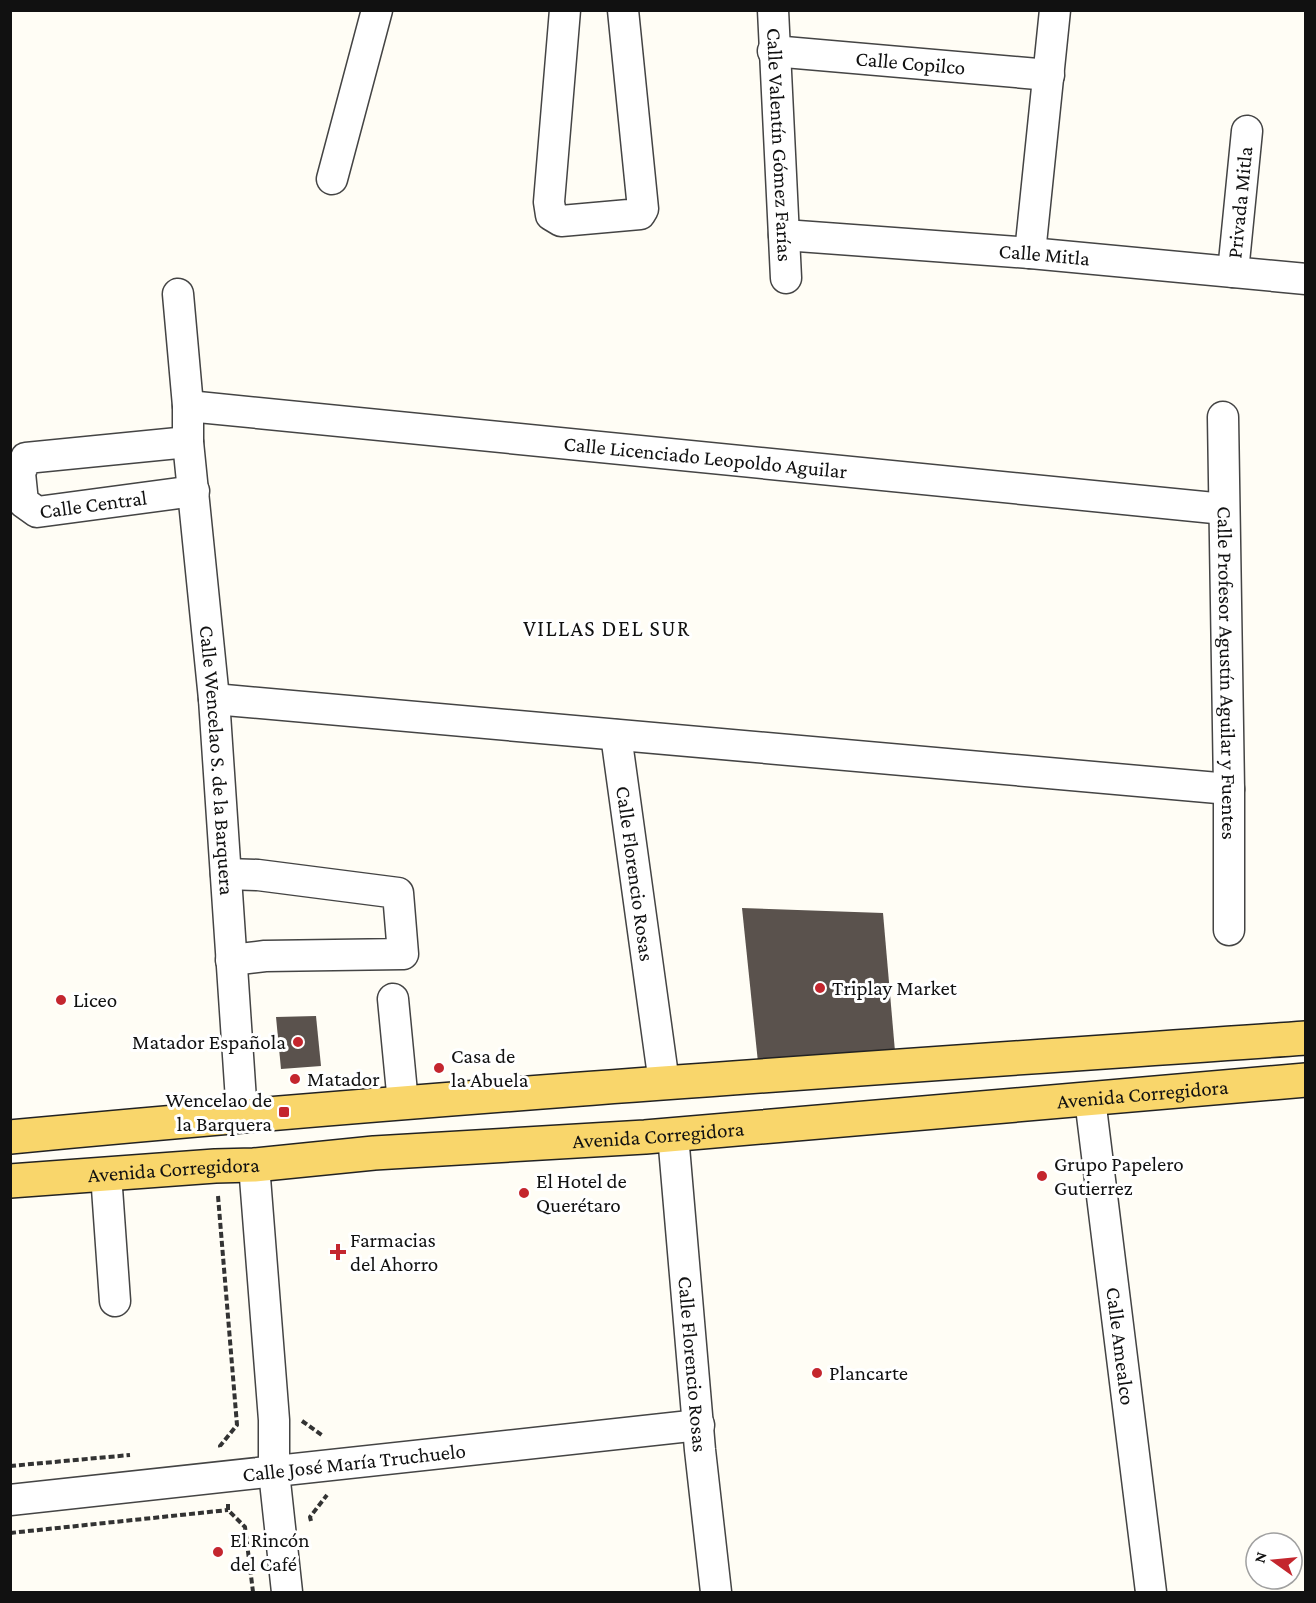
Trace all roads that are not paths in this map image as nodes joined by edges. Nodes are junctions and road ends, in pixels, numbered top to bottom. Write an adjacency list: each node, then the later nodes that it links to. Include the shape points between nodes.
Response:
1 (377, 10): 9 (street)
2 (566, 10): 3 (street, via 549,202 551,215 561,221 640,214 643,208)
3 (623, 10)
4 (772, 10): 6 (street, Calle Valentín Gómez Farías)
5 (1055, 10): 7 (street)
6 (773, 51): 7 (street, Calle Copilco); 10 (street, Calle Valentín Gómez Farías)
7 (1049, 75): 11 (street)
8 (1247, 131): 12 (street, Privada Mitla)
9 (332, 179)
10 (784, 235): 11 (street, Calle Mitla); 13 (street, Calle Valentín Gómez Farías)
11 (1030, 253): 12 (street, Calle Mitla)
12 (1233, 272): 14 (street, Calle Mitla)
13 (786, 278)
14 (1305, 279)
15 (178, 294): 16 (street, Calle Wencelao S. de la Barquera)
16 (188, 406): 18 (street, Calle Wencelao S. de la Barquera); 20 (street, Calle Licenciado Leopoldo Aguilar)
17 (1223, 417): 20 (street, Calle Profesor Agustín Aguilar y Fuentes)
18 (188, 442): 19 (street, Calle Wencelao S. de la Barquera); 19 (street, Calle Central, via 26,458 20,473 23,502 36,512)
19 (194, 491): 21 (street, Calle Wencelao S. de la Barquera)
20 (1224, 509): 23 (street, Calle Profesor Agustín Aguilar y Fuentes)
21 (214, 699): 22 (street); 24 (street, Calle Wencelao S. de la Barquera)
22 (616, 735): 23 (street); 30 (street, Calle Florencio Rosas)
23 (1229, 789): 25 (street, Calle Profesor Agustín Aguilar y Fuentes)
24 (226, 874): 26 (street, Calle Wencelao S. de la Barquera); 26 (street, via 398,893 403,954)
25 (1229, 930)
26 (231, 960): 33 (street, Calle Wencelao S. de la Barquera)
27 (393, 999): 32 (street)
28 (1305, 1038): 30 (main road, Avenida Corregidora)
29 (1305, 1080): 31 (main road, Avenida Corregidora)
30 (664, 1083): 32 (main road, Avenida Corregidora)
31 (1090, 1099): 34 (main road, Avenida Corregidora); 45 (street, Calle Amealco)
32 (404, 1103): 33 (main road, Avenida Corregidora)
33 (242, 1115): 35 (main road, Avenida Corregidora)
34 (673, 1135): 36 (main road, Avenida Corregidora, via 375,1153); 40 (street, Calle Florencio Rosas)
35 (10, 1137)
36 (254, 1165): 37 (main road, Avenida Corregidora); 41 (street, via 274,1420)
37 (106, 1174): 38 (main road, Avenida Corregidora); 39 (street)
38 (10, 1181)
39 (115, 1301)
40 (699, 1425): 41 (street, Calle José María Truchuelo); 44 (street, Calle Florencio Rosas)
41 (274, 1472): 42 (street, Calle José María Truchuelo); 43 (street)
42 (10, 1500)
43 (287, 1593)
44 (716, 1593)
45 (1151, 1593)

